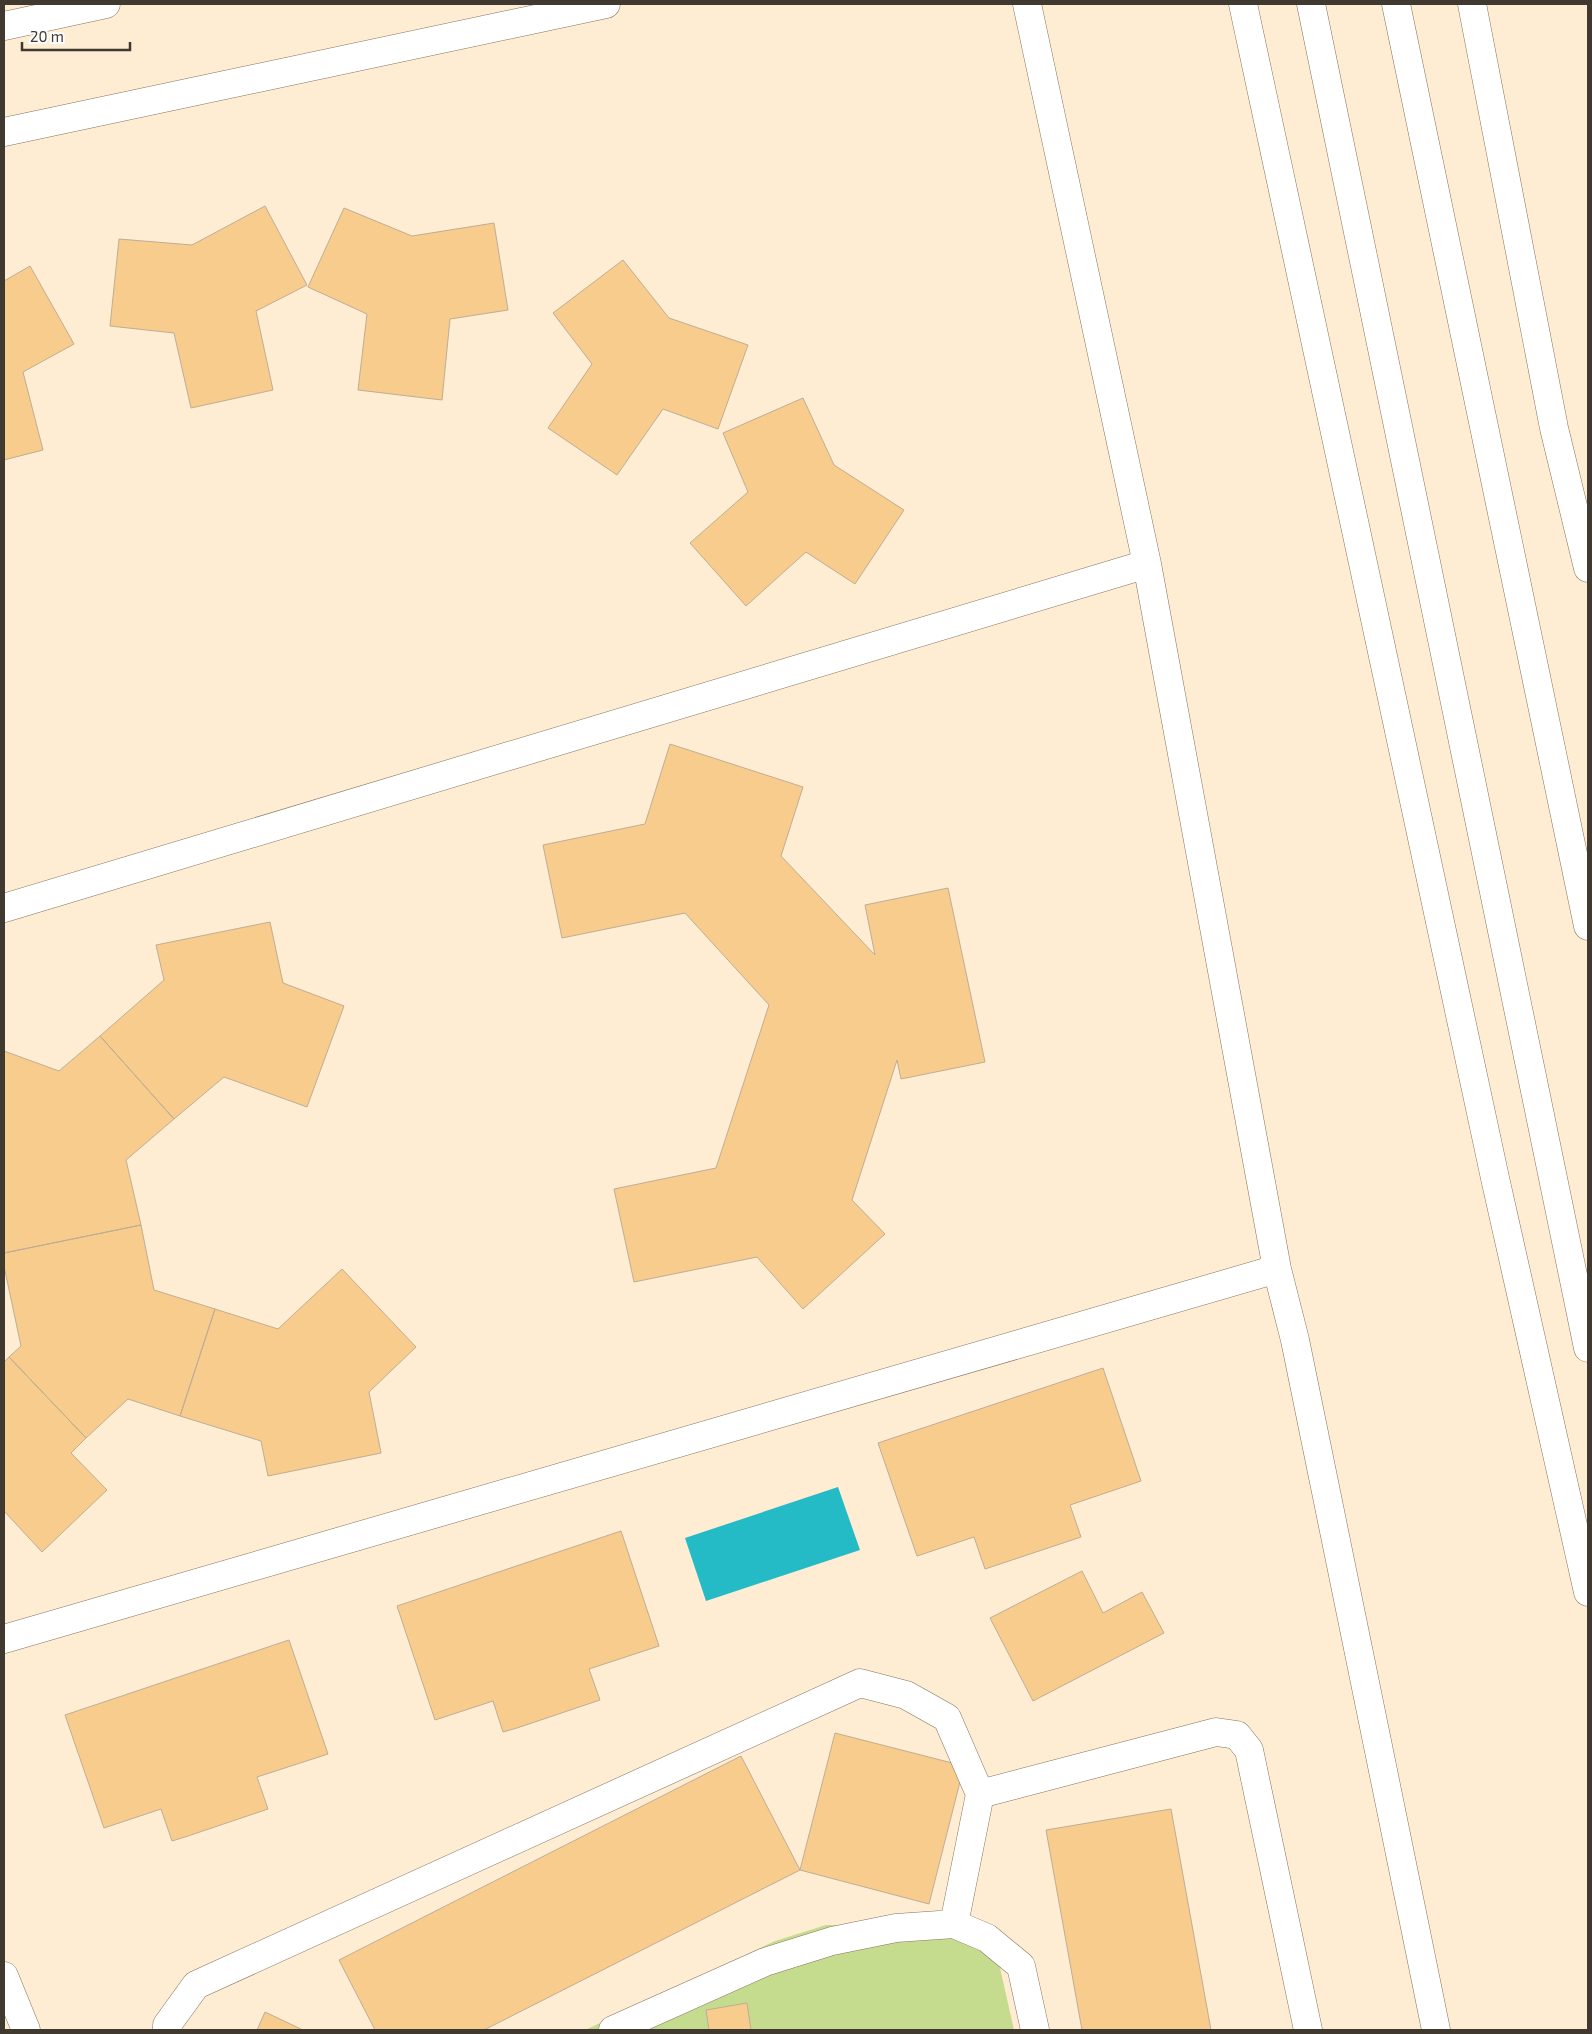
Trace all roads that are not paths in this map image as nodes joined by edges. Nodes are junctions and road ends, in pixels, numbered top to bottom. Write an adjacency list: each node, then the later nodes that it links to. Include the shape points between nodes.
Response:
1 (106, 4): 9 (street)
2 (606, 4): 8 (street)
3 (1027, 4): 11 (street)
4 (1243, 4): 17 (street, via 1493,1168)
5 (1311, 4): 16 (street)
6 (1396, 4): 14 (street)
7 (1472, 4): 12 (street, via 1554,428)
8 (532, 11): 10 (street)
9 (4, 26)
10 (4, 132)
11 (1146, 564): 13 (street); 15 (street)
12 (1588, 568)
13 (4, 908)
14 (1588, 926)
15 (1277, 1269): 18 (street); 27 (street, via 1295,1340)
16 (1588, 1348)
17 (1588, 1592)
18 (4, 1639)
19 (980, 1794): 20 (street); 23 (street, via 947,1718 906,1695 860,1683 196,1985); 26 (street, via 1216,1732 1237,1736 1249,1750)
20 (954, 1924): 24 (street, via 896,1928 832,1942 765,1962); 25 (street, via 987,1938 1021,1966)
21 (4, 1976): 22 (street)
22 (26, 2030)
23 (167, 2030)
24 (613, 2030)
25 (1035, 2030)
26 (1308, 2030)
27 (1436, 2030)

